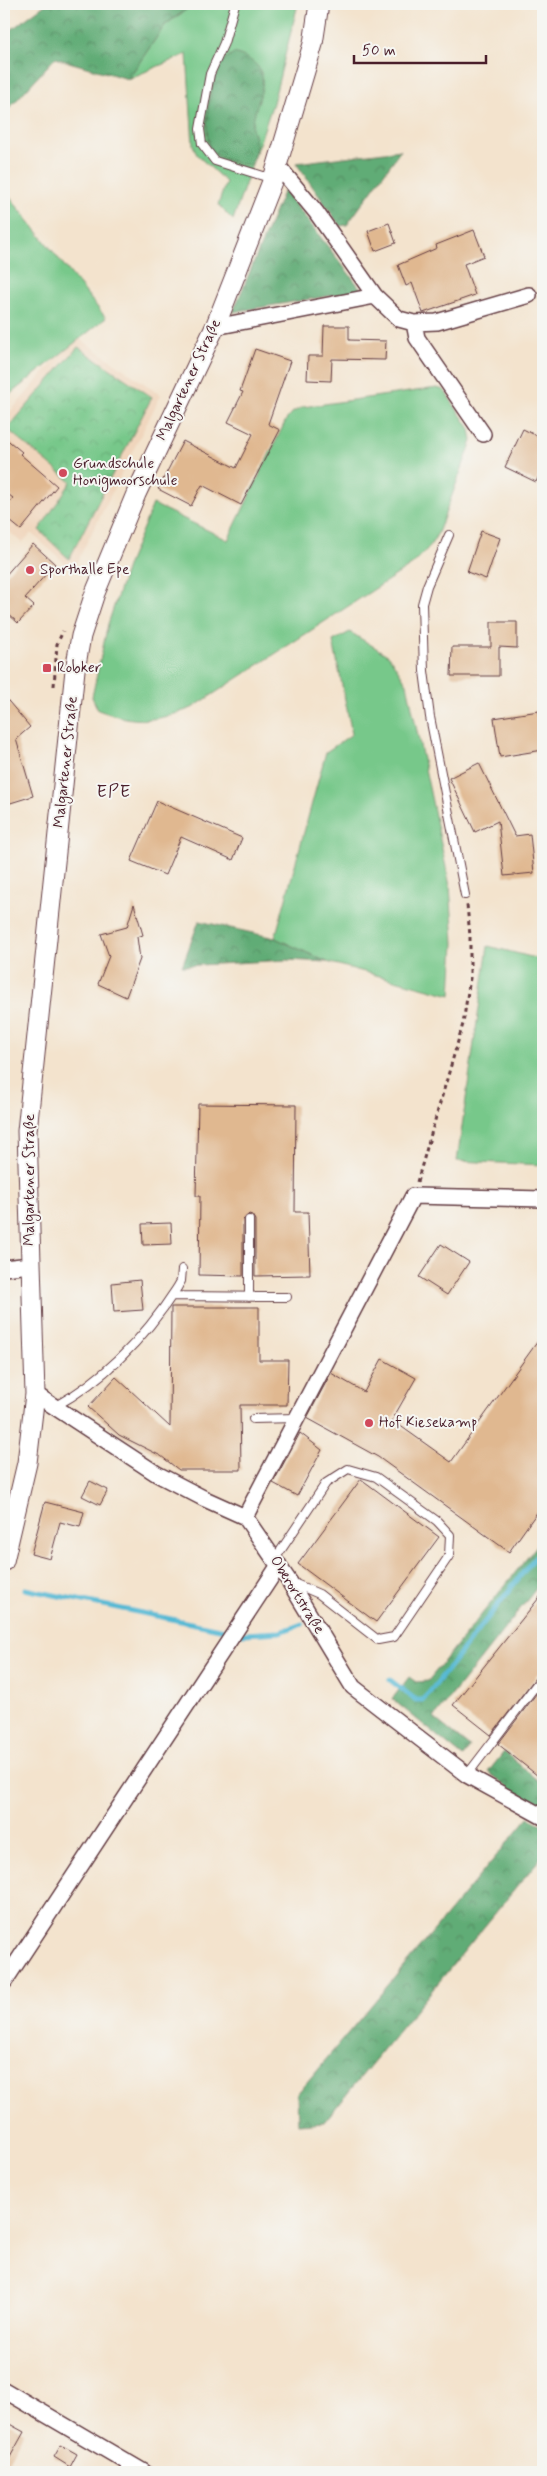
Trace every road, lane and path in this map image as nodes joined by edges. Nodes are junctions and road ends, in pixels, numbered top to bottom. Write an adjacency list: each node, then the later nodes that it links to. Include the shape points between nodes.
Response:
1 (235, 4): 3 (lane, via 224,43 210,74 200,129 202,144 215,161)
2 (320, 4): 3 (street, Malgartener Straße, via 313,44)
3 (276, 173): 5 (street, via 316,212); 7 (street, Malgartener Straße)
4 (529, 295): 6 (street, via 437,322)
5 (375, 296): 6 (street, via 399,319); 7 (street)
6 (414, 323): 8 (street, via 417,338)
7 (215, 326): 16 (street, Malgartener Straße, via 136,494 81,636 27,1131)
8 (483, 434)
9 (449, 535): 12 (lane, via 422,604 424,672)
10 (64, 626): 11 (path, via 57,644)
11 (54, 689)
12 (465, 895): 13 (path, via 470,936 470,978 464,1024)
13 (413, 1196): 14 (street); 24 (street)
14 (543, 1199)
15 (249, 1220): 20 (lane)
16 (30, 1265): 17 (street); 22 (street, Malgartener Straße)
17 (4, 1268)
18 (182, 1269): 19 (lane, via 181,1281)
19 (172, 1296): 20 (lane); 23 (lane, via 108,1370 79,1393)
20 (249, 1297): 21 (lane)
21 (287, 1297)
22 (35, 1394): 23 (street); 27 (street, Malgartener Straße, via 27,1463)
23 (54, 1407): 26 (street, via 157,1474)
24 (297, 1418): 25 (lane); 26 (street)
25 (253, 1419)
26 (245, 1517): 28 (street, Oberortstraße)
27 (4, 1561)
28 (277, 1562): 29 (street, Oberortstraße); 29 (lane, via 326,1483 348,1469 376,1477 437,1521 450,1535 449,1556 394,1637 378,1640 319,1594); 33 (street, via 240,1625)
29 (289, 1581): 31 (street, Oberortstraße, via 353,1687)
30 (543, 1676): 31 (lane)
31 (467, 1775): 32 (street, Oberortstraße)
32 (543, 1817)
33 (4, 1982)
34 (4, 2390): 35 (street)
35 (144, 2472)

